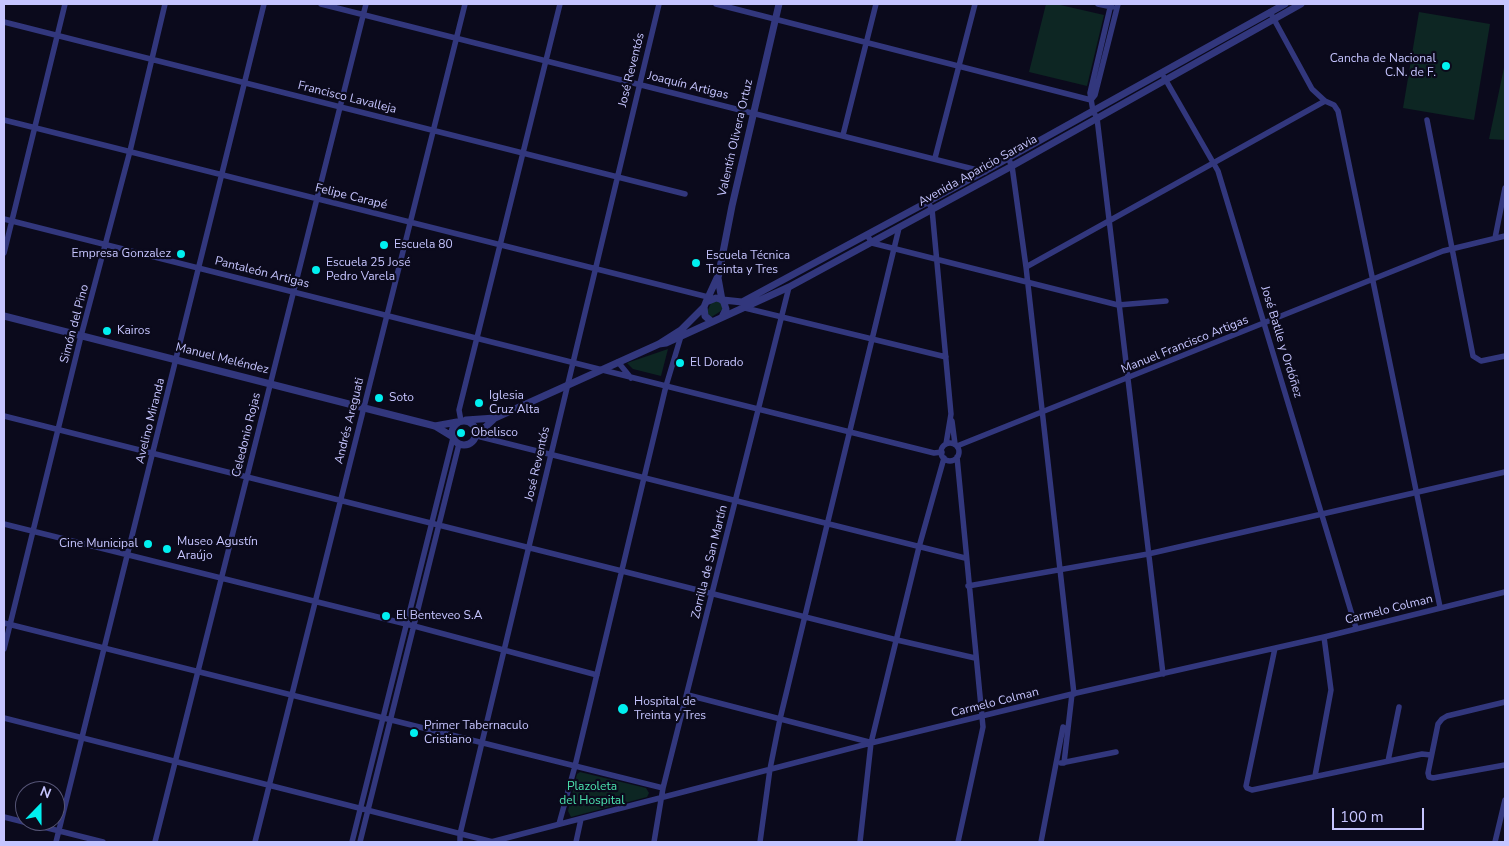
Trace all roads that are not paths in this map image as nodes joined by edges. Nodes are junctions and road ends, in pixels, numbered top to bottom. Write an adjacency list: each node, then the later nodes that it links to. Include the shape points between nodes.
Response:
1 (65, 4): 21 (street)
2 (165, 4): 24 (street, Simón del Pino)
3 (264, 4): 29 (street, Avelino Miranda)
4 (321, 4): 17 (street, Joaquín Artigas)
5 (366, 4): 17 (street, Celedonio Rojas)
6 (465, 4): 22 (street, Andrés Areguati)
7 (560, 4): 25 (street)
8 (659, 4): 30 (street, José Reventós)
9 (716, 4): 19 (street)
10 (779, 4): 19 (street, Valentín Olivera Ortuz)
11 (876, 4): 23 (street)
12 (975, 4): 26 (street)
13 (1098, 4): 16 (street)
14 (1285, 4): 18 (street, Avenida Aparicio Saravia)
15 (1301, 4): 18 (street, Avenida Aparicio Saravia)
16 (1114, 6): 31 (street, via 1095,95)
17 (364, 14): 22 (street, Joaquín Artigas); 33 (street, Celedonio Rojas)
18 (1271, 16): 27 (street, Avenida Aparicio Saravia); 28 (street, Avenida Aparicio Saravia); 32 (street, via 1312,89)
19 (775, 19): 23 (street); 35 (street, Valentín Olivera Ortuz)
20 (4, 22): 21 (street, Francisco Lavalleja)
21 (57, 36): 24 (street, Francisco Lavalleja); 39 (street)
22 (457, 38): 25 (street, Joaquín Artigas); 40 (street, Andrés Areguati)
23 (866, 42): 26 (street); 41 (street)
24 (152, 60): 29 (street, Francisco Lavalleja); 42 (street, Simón del Pino)
25 (546, 61): 30 (street, Joaquín Artigas); 43 (street)
26 (958, 66): 31 (street); 44 (street)
27 (1161, 72): 28 (street, José Batlle y Ordóñez); 34 (street, Avenida Aparicio Saravia)
28 (1166, 80): 36 (street, Avenida Aparicio Saravia); 46 (street, José Batlle y Ordóñez)
29 (245, 82): 33 (street, Francisco Lavalleja); 49 (street, Avelino Miranda)
30 (639, 84): 35 (street, Joaquín Artigas); 50 (street, José Reventós)
31 (1091, 100): 34 (street)
32 (1325, 101): 46 (street); 75 (street, via 1338,111)
33 (339, 107): 40 (street, Francisco Lavalleja); 53 (street, Celedonio Rojas)
34 (1093, 110): 36 (street); 45 (street, Avenida Aparicio Saravia)
35 (753, 112): 41 (street, Joaquín Artigas); 74 (street, Valentín Olivera Ortuz)
36 (1097, 118): 47 (street, Avenida Aparicio Saravia); 59 (street)
37 (4, 120): 39 (street, Felipe Carapé)
38 (1427, 120): 68 (street)
39 (35, 128): 42 (street, Felipe Carapé); 57 (street)
40 (434, 131): 43 (street, Francisco Lavalleja); 58 (street, Andrés Areguati)
41 (843, 135): 44 (street, Joaquín Artigas)
42 (130, 151): 49 (street, Felipe Carapé); 66 (street, Simón del Pino)
43 (523, 153): 50 (street, Francisco Lavalleja); 65 (street)
44 (935, 158): 48 (street, Joaquín Artigas)
45 (1008, 158): 47 (street); 48 (street, Avenida Aparicio Saravia)
46 (1214, 164): 59 (street); 89 (street, José Batlle y Ordóñez)
47 (1012, 166): 48 (street, Avenida Aparicio Saravia); 71 (street)
48 (987, 174): 54 (street, Avenida Aparicio Saravia); 55 (street, Avenida Aparicio Saravia)
49 (223, 175): 53 (street, Felipe Carapé); 72 (street, Avelino Miranda)
50 (617, 177): 52 (street, Francisco Lavalleja); 73 (street, José Reventós)
51 (1505, 188): 63 (street)
52 (685, 194)
53 (318, 198): 58 (street, Felipe Carapé); 78 (street, Celedonio Rojas)
54 (928, 202): 55 (street); 61 (street, Avenida Aparicio Saravia)
55 (932, 209): 60 (street, Avenida Aparicio Saravia); 70 (street)
56 (4, 219): 57 (street, Pantaleón Artigas)
57 (12, 221): 66 (street, Pantaleón Artigas); 69 (street)
58 (410, 222): 65 (street, Felipe Carapé); 84 (street, Andrés Areguati)
59 (1109, 222): 71 (street); 82 (street)
60 (899, 228): 64 (street, Avenida Aparicio Saravia); 67 (street)
61 (866, 235): 64 (street); 79 (street, Avenida Aparicio Saravia, via 742,302)
62 (1505, 236): 63 (street, Manuel Francisco Artigas)
63 (1495, 238): 68 (street, Manuel Francisco Artigas)
64 (872, 243): 67 (street); 77 (street, Avenida Aparicio Saravia)
65 (500, 244): 73 (street, Felipe Carapé); 92 (street)
66 (106, 245): 72 (street, Pantaleón Artigas); 90 (street, Simón del Pino)
67 (894, 249): 70 (street); 93 (street)
68 (1450, 249): 75 (street, Manuel Francisco Artigas); 95 (street, via 1473,356 1481,361)
69 (4, 253)
70 (936, 259): 76 (street); 96 (street)
71 (1026, 267): 76 (street)
72 (199, 268): 78 (street, Pantaleón Artigas); 97 (street, Avelino Miranda)
73 (595, 269): 81 (street, Felipe Carapé, via 693,294); 98 (street, José Reventós)
74 (718, 278): 79 (street, Valentín Olivera Ortuz); 81 (street, Valentín Olivera Ortuz)
75 (1371, 280): 89 (street, Manuel Francisco Artigas); 128 (street)
76 (1027, 283): 82 (street); 108 (street)
77 (789, 287): 83 (street, Avenida Aparicio Saravia); 87 (street, Zorrilla de San Martín)
78 (294, 292): 84 (street, Pantaleón Artigas); 103 (street, Celedonio Rojas)
79 (723, 300): 81 (street, via 716,298); 86 (street, via 726,309)
80 (1166, 300): 82 (street)
81 (706, 302): 88 (street, via 705,316); 94 (street, Avenida Aparicio Saravia, via 681,330)
82 (1118, 305): 102 (street)
83 (745, 308): 86 (street, Avenida Aparicio Saravia); 87 (street)
84 (386, 315): 92 (street, Pantaleón Artigas); 106 (street, Andrés Areguati)
85 (4, 316): 90 (street, Manuel Meléndez)
86 (722, 317): 88 (street, Avenida Aparicio Saravia)
87 (780, 317): 93 (street); 107 (street, Zorrilla de San Martín)
88 (712, 322): 91 (street, Avenida Aparicio Saravia)
89 (1265, 324): 102 (street, Manuel Francisco Artigas); 131 (street, José Batlle y Ordóñez)
90 (81, 336): 97 (street, Manuel Meléndez); 114 (street, Simón del Pino)
91 (681, 336): 94 (street, Avenida Aparicio Saravia); 105 (street)
92 (478, 338): 98 (street, Pantaleón Artigas); 112 (street, via 459,410)
93 (874, 340): 96 (street); 115 (street)
94 (659, 344): 99 (street, Avenida Aparicio Saravia)
95 (1505, 356)
96 (946, 357): 109 (street)
97 (176, 360): 103 (street, Manuel Meléndez); 121 (street, Avelino Miranda)
98 (572, 362): 100 (street, Pantaleón Artigas); 104 (street, José Reventós)
99 (618, 362): 100 (street, Avenida Aparicio Saravia); 101 (street)
100 (601, 370): 101 (street, Pantaleón Artigas); 104 (street, Avenida Aparicio Saravia)
101 (631, 378): 105 (street, Pantaleón Artigas)
102 (1127, 379): 108 (street, Manuel Francisco Artigas); 139 (street)
103 (270, 383): 106 (street, Manuel Meléndez); 126 (street, Celedonio Rojas)
104 (567, 385): 111 (street, Avenida Aparicio Saravia); 122 (street, José Reventós)
105 (666, 386): 107 (street, Pantaleón Artigas); 127 (street)
106 (364, 407): 113 (street, Manuel Meléndez); 129 (street, Andrés Areguati)
107 (758, 408): 115 (street, Pantaleón Artigas); 130 (street, Zorrilla de San Martín)
108 (1042, 413): 120 (street, Manuel Francisco Artigas); 142 (street)
109 (951, 414): 119 (street); 120 (street)
110 (4, 416): 114 (street)
111 (495, 418): 112 (street, Avenida Aparicio Saravia); 116 (street, Avenida Aparicio Saravia)
112 (461, 421): 113 (street, Manuel Meléndez); 116 (street, via 475,425); 117 (street, via 453,427)
113 (435, 426): 117 (street, Manuel Meléndez)
114 (58, 429): 121 (street); 136 (street, Simón del Pino)
115 (851, 431): 123 (street, Pantaleón Artigas); 134 (street)
116 (477, 436): 118 (street, via 468,445); 122 (street)
117 (453, 437): 118 (street); 132 (street)
118 (459, 444): 135 (street)
119 (946, 444): 120 (street); 123 (street)
120 (956, 445): 124 (street)
121 (153, 453): 126 (street); 140 (street, Avelino Miranda)
122 (550, 455): 127 (street); 137 (street, José Reventós)
123 (943, 455): 124 (street, via 952,460); 138 (street)
124 (957, 458): 141 (street)
125 (1505, 472): 128 (street)
126 (247, 477): 129 (street); 144 (street, Celedonio Rojas)
127 (644, 478): 130 (street); 143 (street)
128 (1415, 492): 131 (street); 149 (street)
129 (341, 500): 132 (street); 148 (street, Andrés Areguati)
130 (735, 501): 134 (street); 147 (street, Zorrilla de San Martín)
131 (1322, 515): 139 (street); 154 (street, José Batlle y Ordóñez)
132 (431, 523): 135 (street); 152 (street)
133 (4, 524): 136 (street)
134 (827, 524): 138 (street); 150 (street)
135 (438, 525): 137 (street); 153 (street)
136 (33, 532): 140 (street); 151 (street, Simón del Pino)
137 (528, 547): 143 (street); 160 (street, José Reventós)
138 (919, 547): 141 (street); 156 (street)
139 (1148, 554): 142 (street); 163 (street)
140 (127, 555): 144 (street); 157 (street, Avelino Miranda)
141 (965, 558): 145 (street)
142 (1060, 569): 145 (street); 165 (street)
143 (621, 571): 147 (street); 164 (street)
144 (221, 578): 148 (street); 162 (street, Celedonio Rojas)
145 (968, 586): 161 (street)
146 (1505, 592): 149 (street, Carmelo Colman)
147 (713, 594): 150 (street); 166 (street, Zorrilla de San Martín)
148 (315, 602): 152 (street); 167 (street, Andrés Areguati)
149 (1440, 607): 154 (street, Carmelo Colman)
150 (805, 617): 156 (street); 173 (street)
151 (7, 624): 157 (street); 159 (street, Simón del Pino)
152 (406, 624): 153 (street); 172 (street)
153 (414, 626): 160 (street); 174 (street)
154 (1356, 628): 155 (street, Carmelo Colman)
155 (1324, 637): 158 (street, Carmelo Colman); 188 (street, via 1330,690)
156 (897, 640): 161 (street); 178 (street)
157 (104, 648): 162 (street); 176 (street, Avelino Miranda)
158 (1275, 648): 163 (street, Carmelo Colman); 188 (street, via 1246,786 1252,790)
159 (4, 649)
160 (504, 650): 164 (street); 177 (street, José Reventós)
161 (975, 658): 170 (street)
162 (198, 672): 167 (street); 182 (street, Celedonio Rojas)
163 (1163, 674): 165 (street, Carmelo Colman)
164 (597, 675): 186 (street)
165 (1073, 694): 170 (street, Carmelo Colman); 183 (street)
166 (688, 695): 173 (street); 190 (street, Zorrilla de San Martín)
167 (292, 696): 172 (street); 189 (street, Andrés Areguati)
168 (1505, 702): 180 (street, via 1442,719)
169 (1400, 707): 181 (street)
170 (982, 716): 178 (street, Carmelo Colman); 212 (street, via 983,727)
171 (4, 718): 176 (street)
172 (383, 719): 174 (street); 194 (street)
173 (780, 719): 178 (street); 187 (street)
174 (390, 721): 177 (street); 195 (street)
175 (1063, 727): 184 (street)
176 (83, 738): 182 (street); 193 (street, Avelino Miranda)
177 (481, 743): 186 (street); 199 (street, José Reventós)
178 (871, 743): 187 (street, Carmelo Colman); 211 (street)
179 (1116, 752): 183 (street)
180 (1431, 755): 181 (street); 185 (street, via 1428,773 1433,778)
181 (1388, 761): 188 (street)
182 (176, 762): 189 (street); 202 (street, Celedonio Rojas)
183 (1064, 763): 184 (street)
184 (1056, 764): 213 (street)
185 (1505, 765)
186 (575, 766): 190 (street); 197 (street)
187 (770, 769): 191 (street, Carmelo Colman); 210 (street)
188 (1315, 776)
189 (269, 785): 194 (street); 203 (street, Andrés Areguati)
190 (663, 788): 191 (street, Zorrilla de San Martín)
191 (662, 799): 196 (street, Carmelo Colman); 209 (street, Zorrilla de San Martín)
192 (1505, 800): 214 (street)
193 (65, 805)
194 (360, 808): 195 (street); 204 (street)
195 (368, 810): 199 (street); 205 (street)
196 (581, 819): 197 (street, Carmelo Colman); 208 (street)
197 (559, 824): 207 (street, Carmelo Colman)
198 (58, 831): 200 (street, Avelino Miranda); 201 (street)
199 (460, 834): 206 (street, José Reventós); 207 (street)
200 (56, 842)
201 (103, 842)
202 (155, 842)
203 (255, 842)
204 (352, 842)
205 (360, 842)
206 (460, 842)
207 (492, 842)
208 (576, 842)
209 (654, 842)
210 (760, 842)
211 (860, 842)
212 (958, 842)
213 (1041, 842)
214 (1495, 842)

